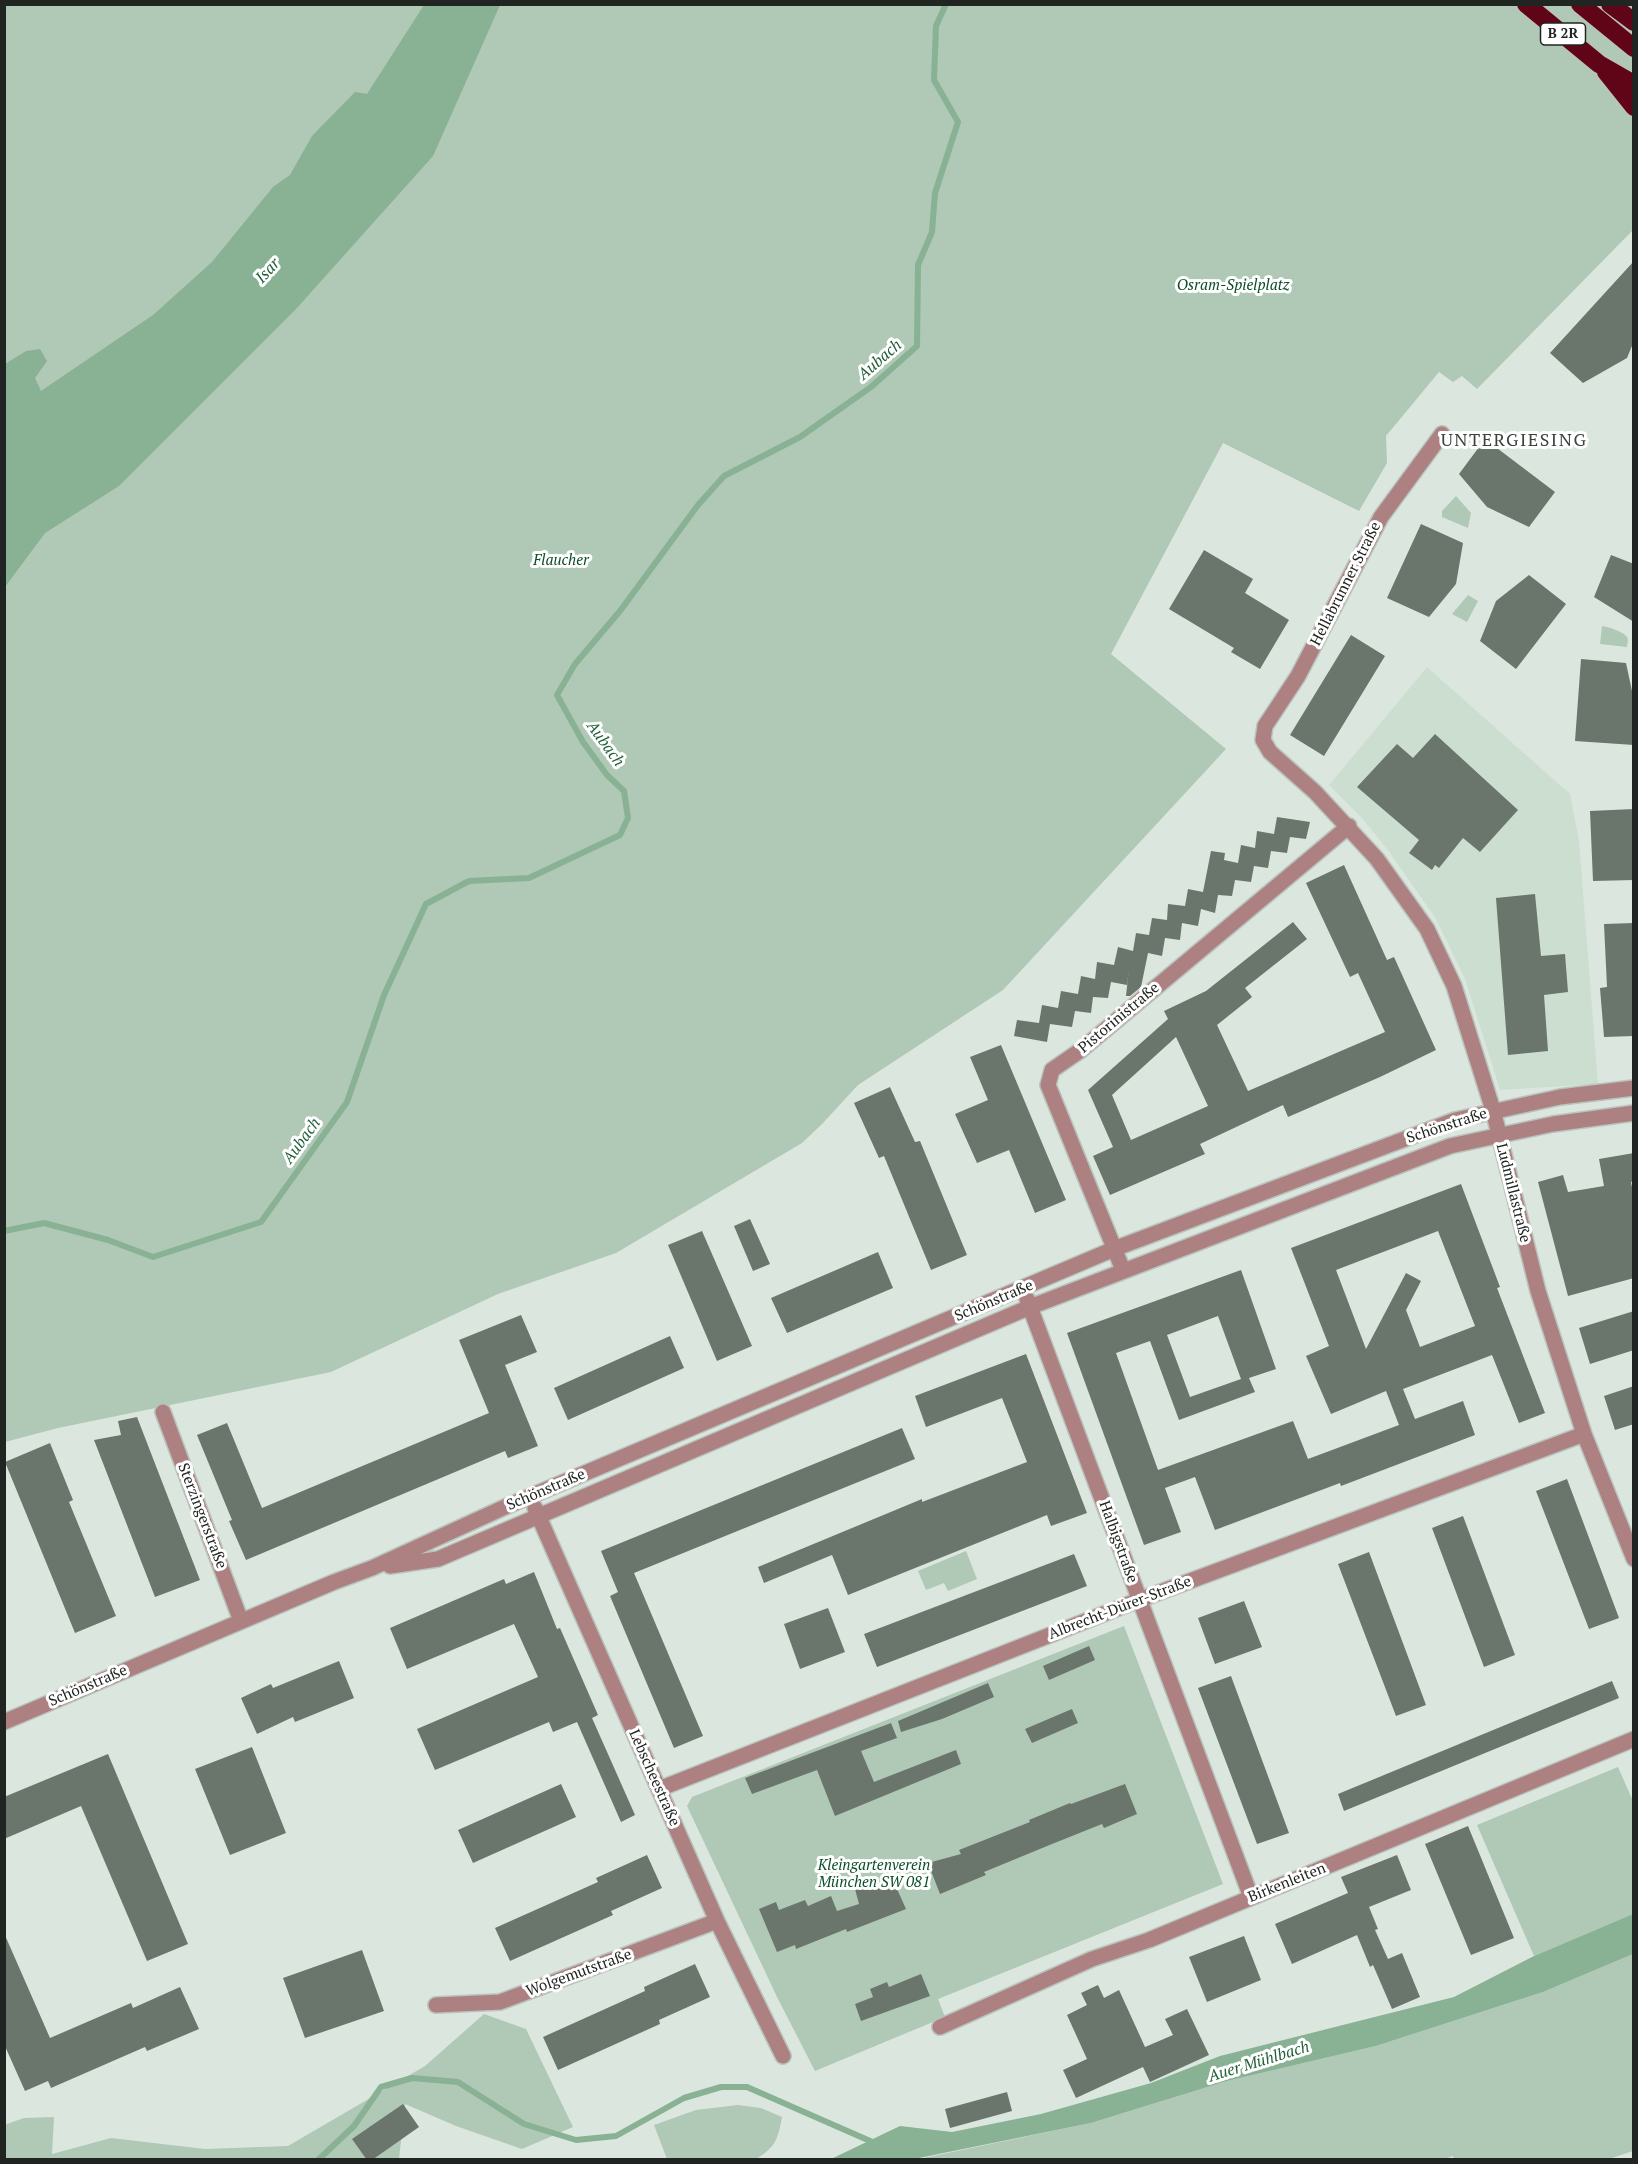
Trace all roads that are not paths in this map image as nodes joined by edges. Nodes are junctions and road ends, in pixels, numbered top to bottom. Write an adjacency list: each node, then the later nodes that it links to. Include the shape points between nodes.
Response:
1 (1526, 4): 6 (highway, B 2R)
2 (1580, 4): 5 (highway, B 2R)
3 (1610, 4): 4 (highway)
4 (1634, 22)
5 (1634, 48)
6 (1599, 64): 7 (highway, B 2R); 8 (highway)
7 (1634, 84)
8 (1634, 106)
9 (1442, 434): 10 (street, Hellabrunner Straße, via 1381,517 1298,676 1265,726)
10 (1263, 740): 11 (street, Ludmillastraße, via 1270,752)
11 (1349, 826): 13 (street, Ludmillastraße, via 1426,929 1454,986); 16 (street, Pistorinistraße, via 1052,1070 1048,1085)
12 (1634, 1088): 13 (street, Schönstraße)
13 (1493, 1110): 15 (street, Ludmillastraße); 16 (street, Schönstraße, via 1455,1120)
14 (1634, 1113): 15 (street, Schönstraße)
15 (1498, 1134): 17 (street, Schönstraße, via 1450,1146); 21 (street, Ludmillastraße, via 1538,1291)
16 (1114, 1249): 17 (street, Pistorinistraße); 18 (street, Schönstraße)
17 (1123, 1270): 19 (street, Schönstraße)
18 (1023, 1288): 19 (street, Halbigstraße); 22 (street, Schönstraße)
19 (1030, 1307): 23 (street, Schönstraße); 26 (street, Halbigstraße)
20 (163, 1412): 27 (street, Sterzingerstraße)
21 (1584, 1434): 24 (street, Ludmillastraße); 26 (street, Albrecht-Dürer-Straße)
22 (530, 1497): 23 (street, Lebscheestraße); 25 (street, Schönstraße)
23 (539, 1516): 25 (street, Schönstraße, via 438,1559); 30 (street, Lebscheestraße)
24 (1634, 1559)
25 (372, 1568): 27 (street, Schönstraße)
26 (1139, 1600): 30 (street, Albrecht-Dürer-Straße); 31 (street, Halbigstraße)
27 (241, 1621): 28 (street, Schönstraße)
28 (4, 1722)
29 (1634, 1738): 31 (street, Birkenleiten)
30 (659, 1789): 32 (street, Lebscheestraße)
31 (1251, 1897): 34 (street, Birkenleiten, via 1149,1941 1092,1959)
32 (717, 1921): 33 (street, Wolgemutstraße, via 500,2002); 35 (street, Lebscheestraße)
33 (436, 2005)
34 (940, 2026)
35 (783, 2056)

